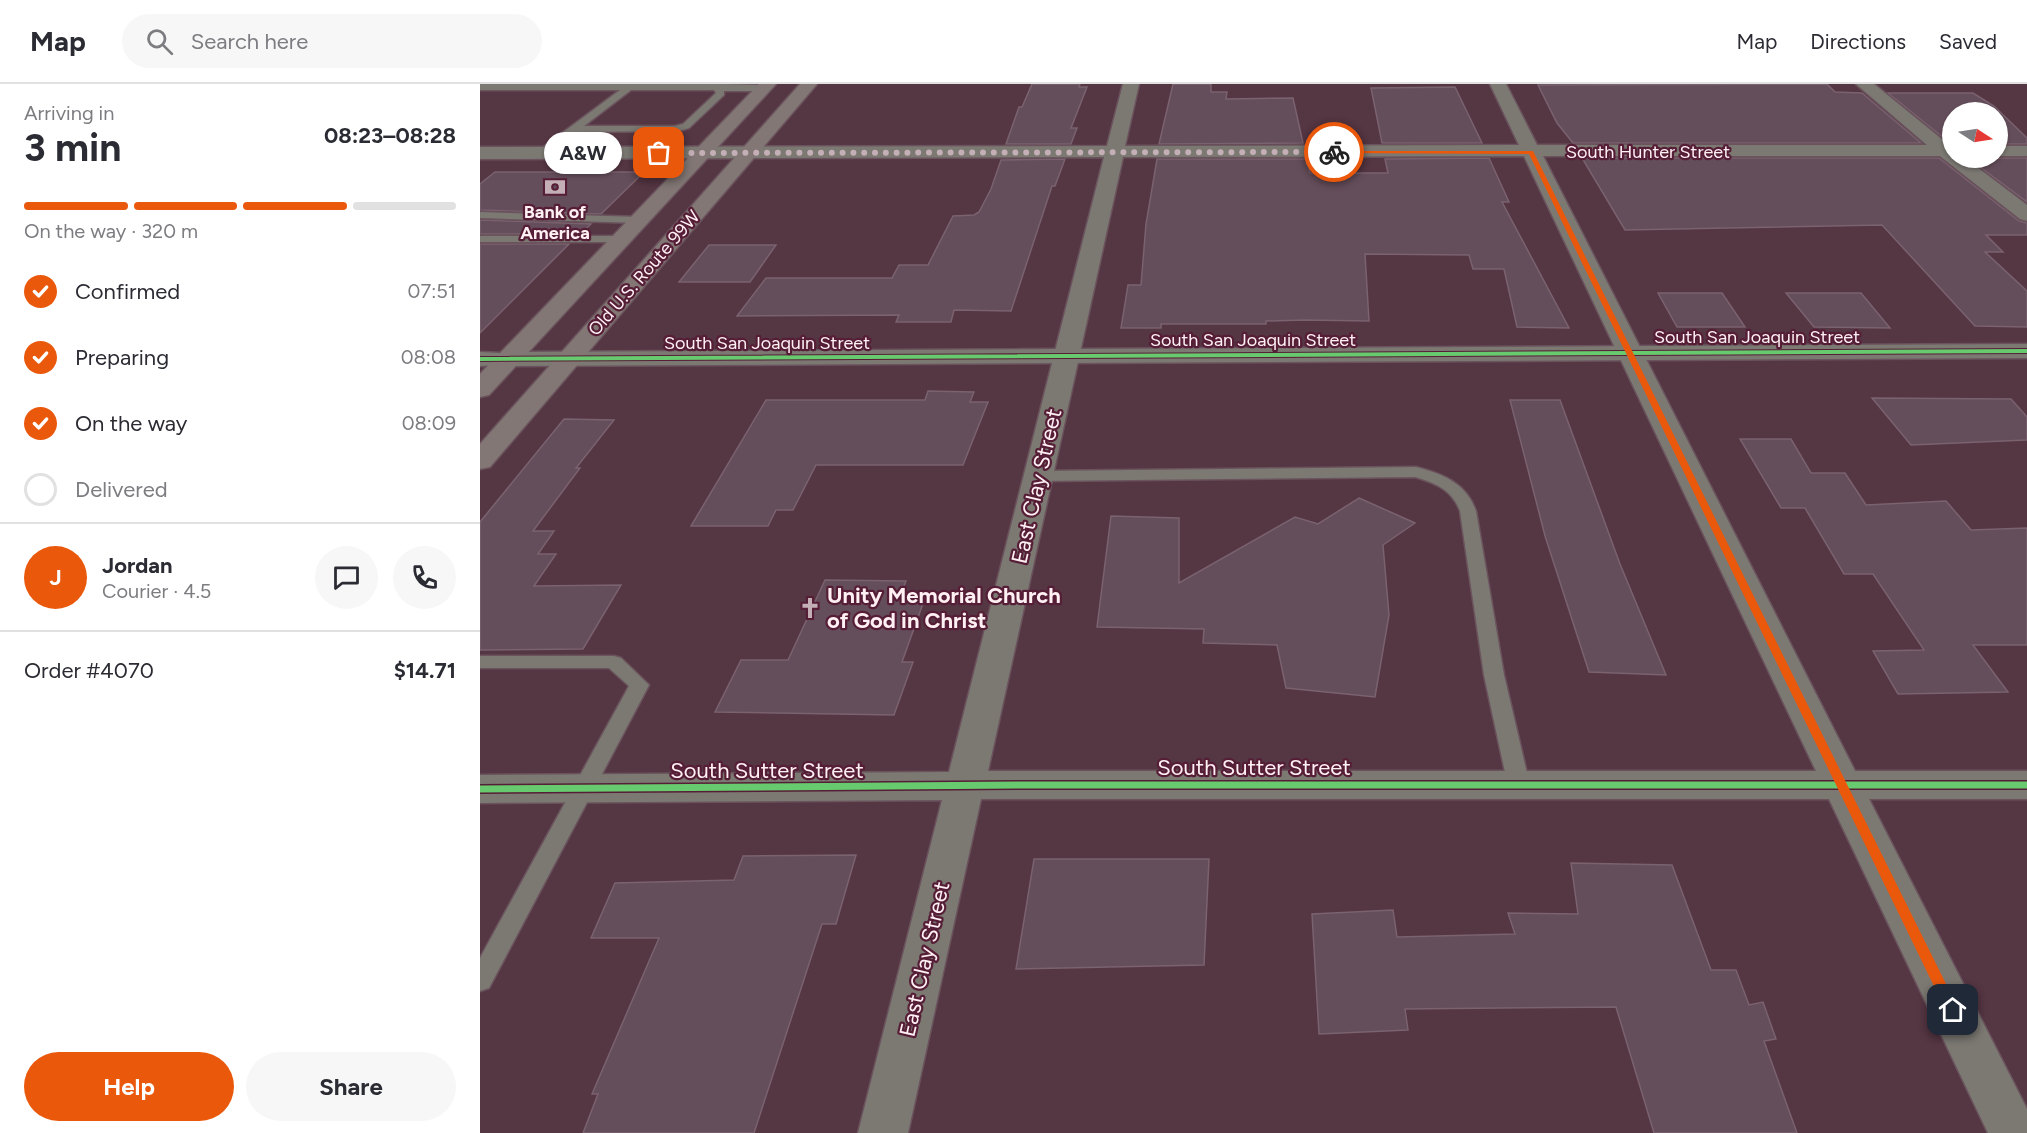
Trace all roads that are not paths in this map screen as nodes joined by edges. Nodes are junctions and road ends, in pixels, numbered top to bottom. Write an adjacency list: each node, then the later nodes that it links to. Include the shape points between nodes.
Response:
1 (808, 84): 18 (main road, Old U.S. Route 99W)
2 (1131, 84): 13 (street, East Clay Street)
3 (1498, 84): 14 (street)
4 (1864, 84): 10 (street)
5 (718, 86): 6 (lane); 8 (lane); 9 (lane, via 721,93 686,126 676,129)
6 (767, 86): 17 (main road, Old U.S. Route 99W)
7 (480, 87): 8 (lane)
8 (630, 87): 9 (lane)
9 (574, 129): 16 (lane)
10 (1942, 147)
11 (2008, 151): 12 (street)
12 (2027, 151)
13 (1116, 152): 14 (street, South Hunter Street); 18 (street, South Hunter Street); 28 (street, East Clay Street)
14 (1531, 152): 19 (street, South Hunter Street); 27 (street)
15 (480, 153): 16 (street, South Hunter Street)
16 (542, 153): 17 (street, South Hunter Street)
17 (706, 153): 18 (street, South Hunter Street); 23 (main road, Old U.S. Route 99W)
18 (750, 153): 31 (main road, Old U.S. Route 99W)
19 (1942, 154)
20 (1968, 168): 22 (street)
21 (480, 215): 23 (lane)
22 (2027, 215)
23 (640, 220): 25 (main road, Old U.S. Route 99W)
24 (480, 239): 25 (lane)
25 (622, 239): 30 (main road, Old U.S. Route 99W)
26 (2027, 351): 27 (street, South San Joaquin Street)
27 (1631, 352): 28 (street, South San Joaquin Street); 39 (street)
28 (1067, 357): 31 (street, South San Joaquin Street); 34 (street, East Clay Street)
29 (480, 358): 30 (street, South San Joaquin Street)
30 (511, 358): 31 (street, South San Joaquin Street); 32 (main road, Old U.S. Route 99W)
31 (570, 359): 33 (main road, Old U.S. Route 99W)
32 (480, 389)
33 (480, 461)
34 (1039, 476): 37 (street, East Clay Street); 38 (lane, via 1416,472 1456,488 1468,511 1494,675)
35 (480, 662): 41 (lane, via 614,662 639,685)
36 (2027, 785): 39 (street, South Sutter Street)
37 (965, 786): 38 (street, South Sutter Street); 41 (street, South Sutter Street); 43 (street, East Clay Street)
38 (1519, 786): 39 (street, South Sutter Street)
39 (1842, 786): 44 (street)
40 (480, 789): 41 (street, South Sutter Street)
41 (583, 789): 42 (lane)
42 (480, 981)
43 (883, 1133)
44 (2013, 1133)

